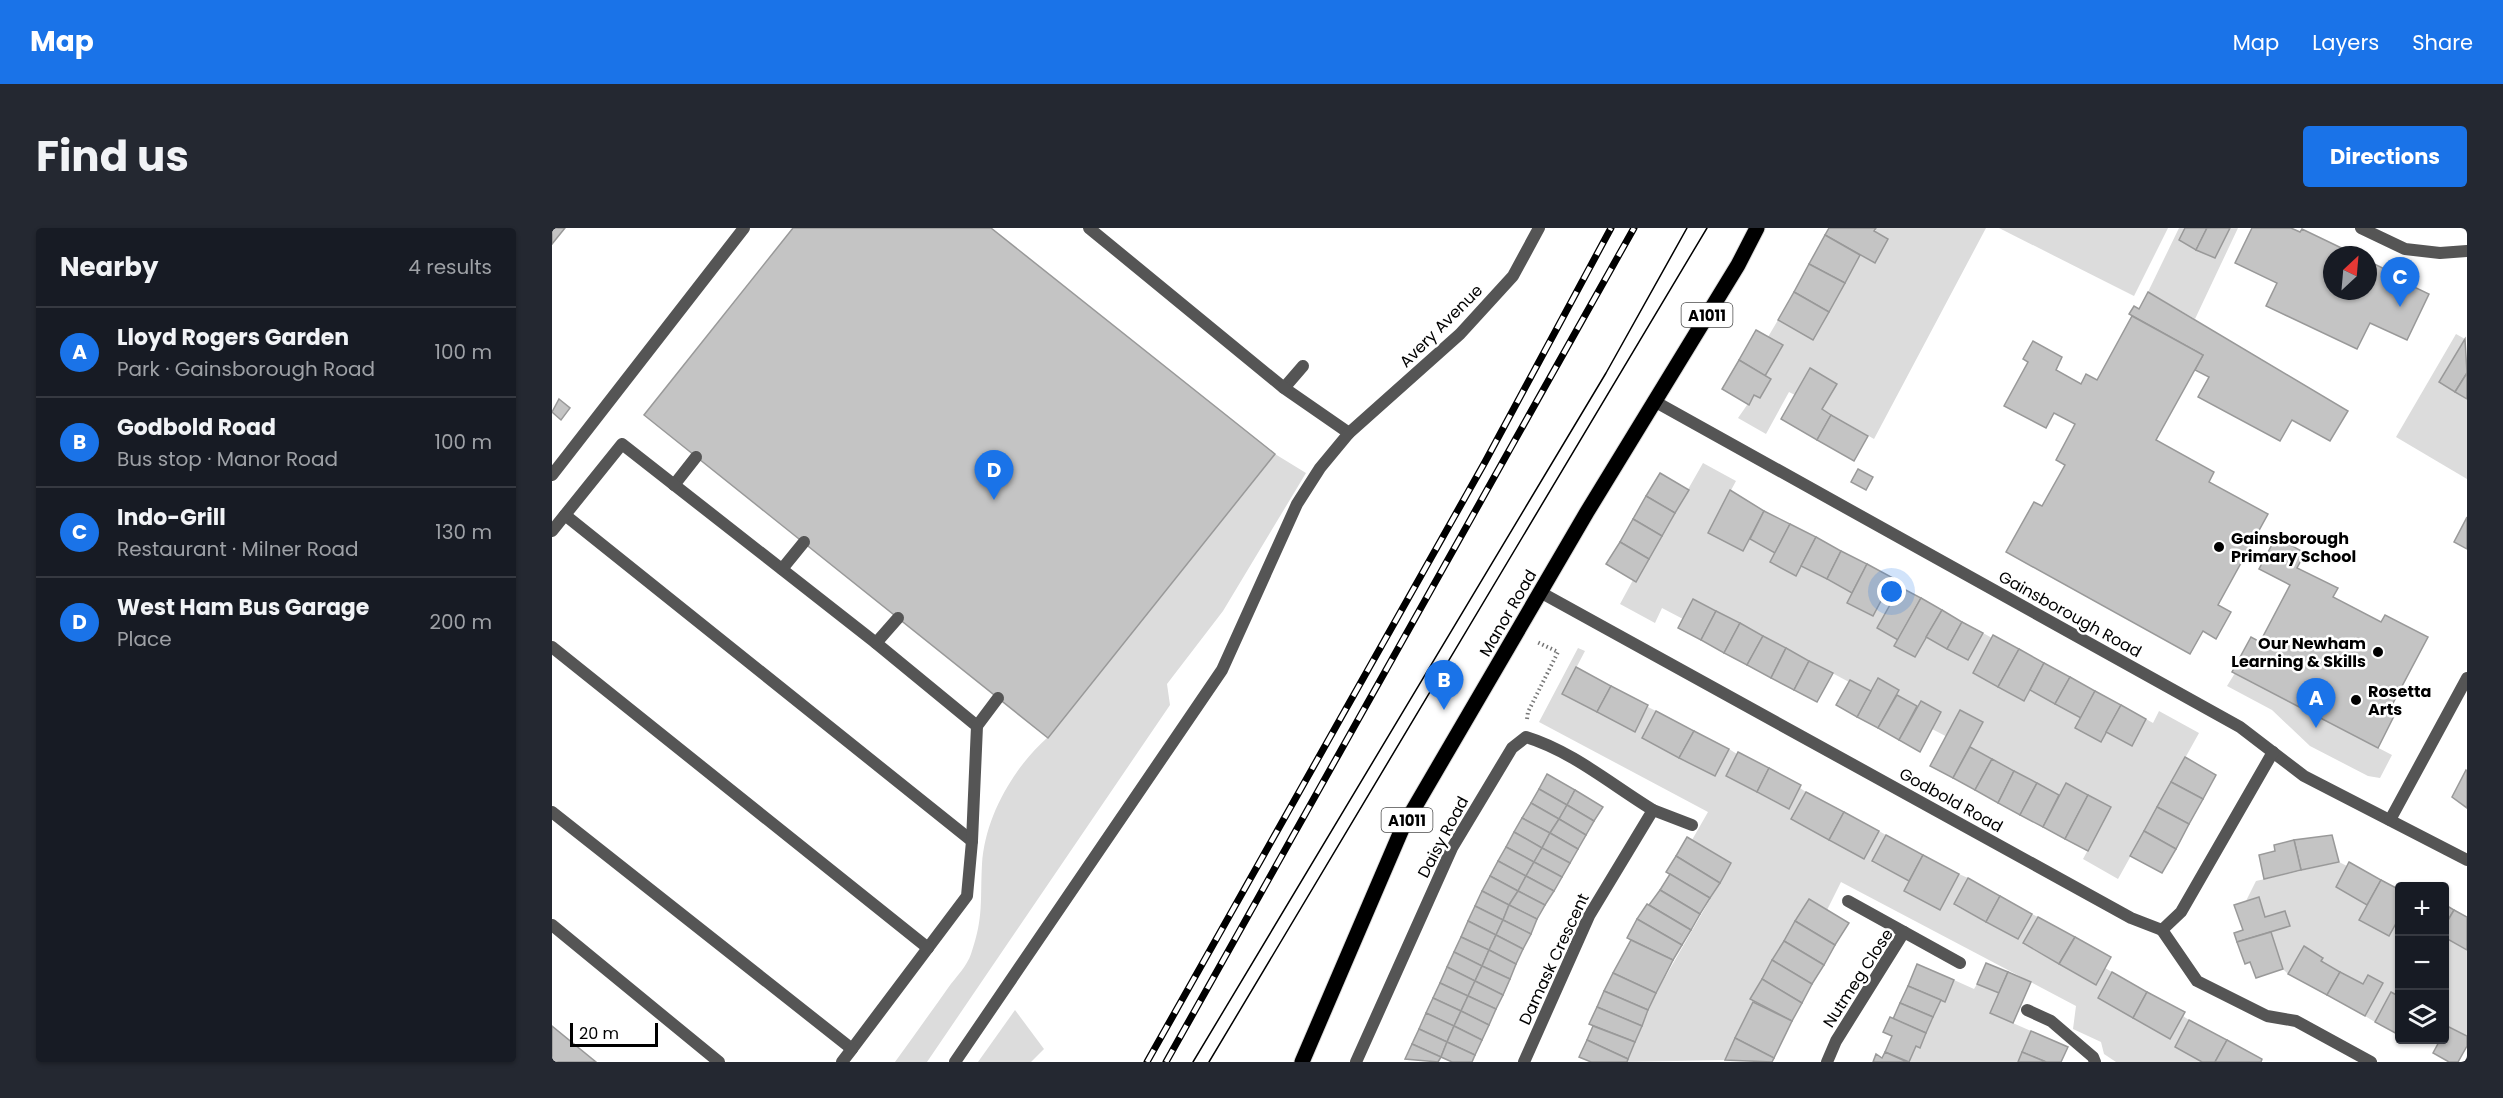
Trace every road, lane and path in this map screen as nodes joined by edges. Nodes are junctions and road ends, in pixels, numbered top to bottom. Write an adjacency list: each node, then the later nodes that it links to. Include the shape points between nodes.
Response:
1 (744, 228): 12 (street)
2 (1089, 228): 8 (street)
3 (1539, 228): 10 (street, Avery Avenue, via 1513,276 1460,334)
4 (1757, 228): 9 (main road, Manor Road / A1011)
5 (2361, 228): 6 (street, via 2405,249)
6 (2467, 251)
7 (1303, 366): 8 (street)
8 (1284, 388): 10 (street)
9 (1654, 401): 18 (main road, Manor Road / A1011); 27 (street, Gainsborough Road, via 2240,727)
10 (1349, 433): 44 (street, Avery Avenue, via 1297,504 1222,670)
11 (696, 457): 13 (street)
12 (552, 475)
13 (674, 485): 14 (street, via 622,444); 17 (street)
14 (565, 515): 15 (street); 32 (street)
15 (552, 531)
16 (804, 542): 17 (street)
17 (782, 569): 21 (street)
18 (1540, 592): 36 (street, Godbold Road, via 2121,912); 45 (main road, Manor Road / A1011, via 1402,829)
19 (898, 618): 21 (street)
20 (1535, 641): 26 (path, via 1558,652 1528,712)
21 (876, 643): 25 (street)
22 (552, 647): 38 (street)
23 (2467, 678): 30 (street)
24 (998, 698): 25 (street)
25 (977, 726): 32 (street)
26 (1526, 737): 28 (street, via 1585,766); 46 (street, Daisy Road, via 1512,748 1452,848)
27 (2273, 752): 30 (street, Gainsborough Road, via 2304,776); 36 (street, via 2181,912)
28 (1653, 810): 31 (street); 47 (street, Damask Crescent, via 1589,916)
29 (552, 812): 41 (street)
30 (2390, 820): 33 (street, Gainsborough Road)
31 (1692, 825)
32 (972, 841): 38 (street, via 967,896)
33 (2467, 860)
34 (1848, 901): 37 (street)
35 (552, 925): 42 (street)
36 (2162, 930): 50 (street, via 2197,981 2267,1016 2296,1021)
37 (1904, 932): 39 (street, Nutmeg Close); 48 (street, Nutmeg Close)
38 (928, 948): 41 (street)
39 (1960, 963)
40 (2027, 1010): 49 (street, via 2051,1021)
41 (852, 1048): 43 (street)
42 (719, 1062)
43 (842, 1062)
44 (955, 1062)
45 (1302, 1062)
46 (1356, 1062)
47 (1524, 1062)
48 (1827, 1062)
49 (2095, 1062)
50 (2371, 1062)

